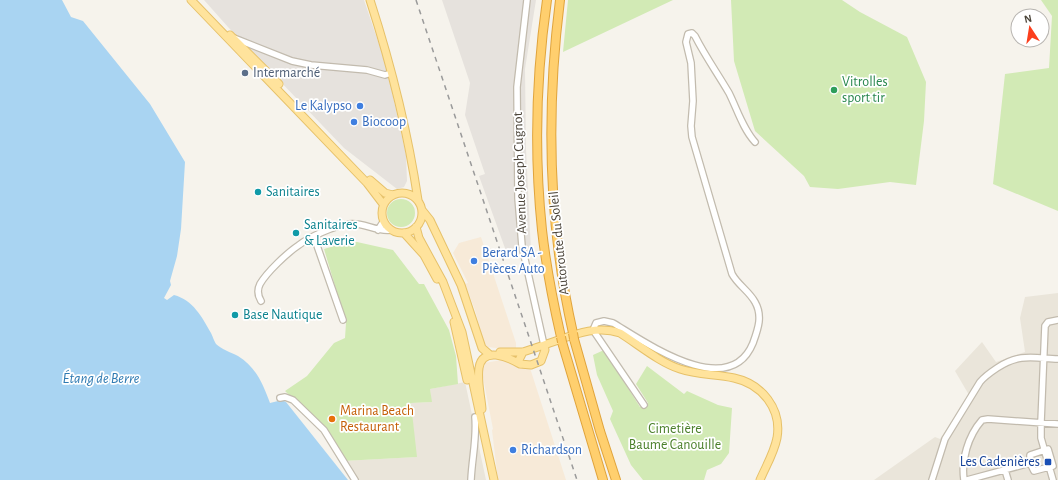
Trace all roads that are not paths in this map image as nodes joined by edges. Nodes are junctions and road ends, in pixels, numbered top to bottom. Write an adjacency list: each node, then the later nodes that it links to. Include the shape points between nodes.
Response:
1 (192, 0): 14 (main road, via 367,183)
2 (198, 0): 7 (main road)
3 (370, 0): 8 (main road)
4 (527, 0): 28 (street, Avenue Joseph Cugnot, via 517,87 518,198 522,246)
5 (546, 0): 48 (highway, Autoroute du Soleil, via 538,91 537,161 542,230 561,340)
6 (560, 0): 49 (highway, Autoroute du Soleil, via 555,42 550,149 559,263 573,336)
7 (231, 37): 8 (street, via 292,61 367,70 385,75); 12 (main road, via 377,187 385,193)
8 (391, 73): 10 (main road)
9 (756, 142): 26 (street, via 745,127 728,91 696,36 688,34 686,42 691,63 693,101 691,126 695,151 732,274 755,302 759,312 760,323 752,345 746,353 736,364 716,368 689,364 668,356 613,323 596,323)
10 (410, 160): 11 (main road, via 411,184); 13 (main road)
11 (403, 193): 12 (main road); 13 (main road)
12 (393, 194): 14 (main road)
13 (418, 200): 15 (main road)
14 (383, 204): 17 (main road)
15 (422, 210): 16 (main road); 18 (main road)
16 (430, 220): 18 (main road); 27 (main road, via 461,285)
17 (383, 222): 19 (street); 20 (main road)
18 (418, 223): 21 (main road); 39 (main road, via 419,238 443,282 462,332)
19 (378, 230): 20 (street); 22 (street, via 356,223)
20 (391, 230): 21 (main road)
21 (404, 233): 36 (main road, via 424,256 442,290 456,328)
22 (314, 237): 23 (street, via 299,244 266,276 260,284 258,294); 24 (street)
23 (261, 301)
24 (343, 320)
25 (1058, 320): 31 (street, via 1046,324)
26 (593, 330): 28 (main road); 35 (street); 50 (main road, via 620,333 680,369 733,378 757,387 773,408 777,422 773,451)
27 (480, 344): 29 (main road, via 492,351); 30 (main road)
28 (544, 345): 29 (main road); 33 (main road, via 541,361 531,365)
29 (523, 352): 33 (main road, via 518,358)
30 (490, 355): 33 (main road, via 506,356); 39 (main road, via 483,359 479,369)
31 (1043, 359): 32 (street); 37 (street); 51 (street, via 1012,359 982,379 945,439)
32 (1058, 359)
33 (520, 364)
34 (280, 398): 44 (street, via 292,400 324,430)
35 (644, 405)
36 (475, 417): 45 (street, via 477,435); 46 (main road)
37 (1040, 422): 38 (street); 40 (street); 52 (street, via 982,420 965,454 963,465)
38 (1058, 424)
39 (485, 439): 47 (main road)
40 (1044, 450): 41 (street, via 1030,455); 42 (street, via 1049,451 1053,464)
41 (1030, 463): 42 (street, via 1034,471); 43 (street)
42 (1049, 468): 54 (street)
43 (1005, 470): 52 (street); 53 (street)
44 (354, 480)
45 (471, 480)
46 (490, 480)
47 (494, 480)
48 (603, 480)
49 (616, 480)
50 (760, 480)
51 (932, 480)
52 (966, 480)
53 (1008, 480)
54 (1053, 480)

